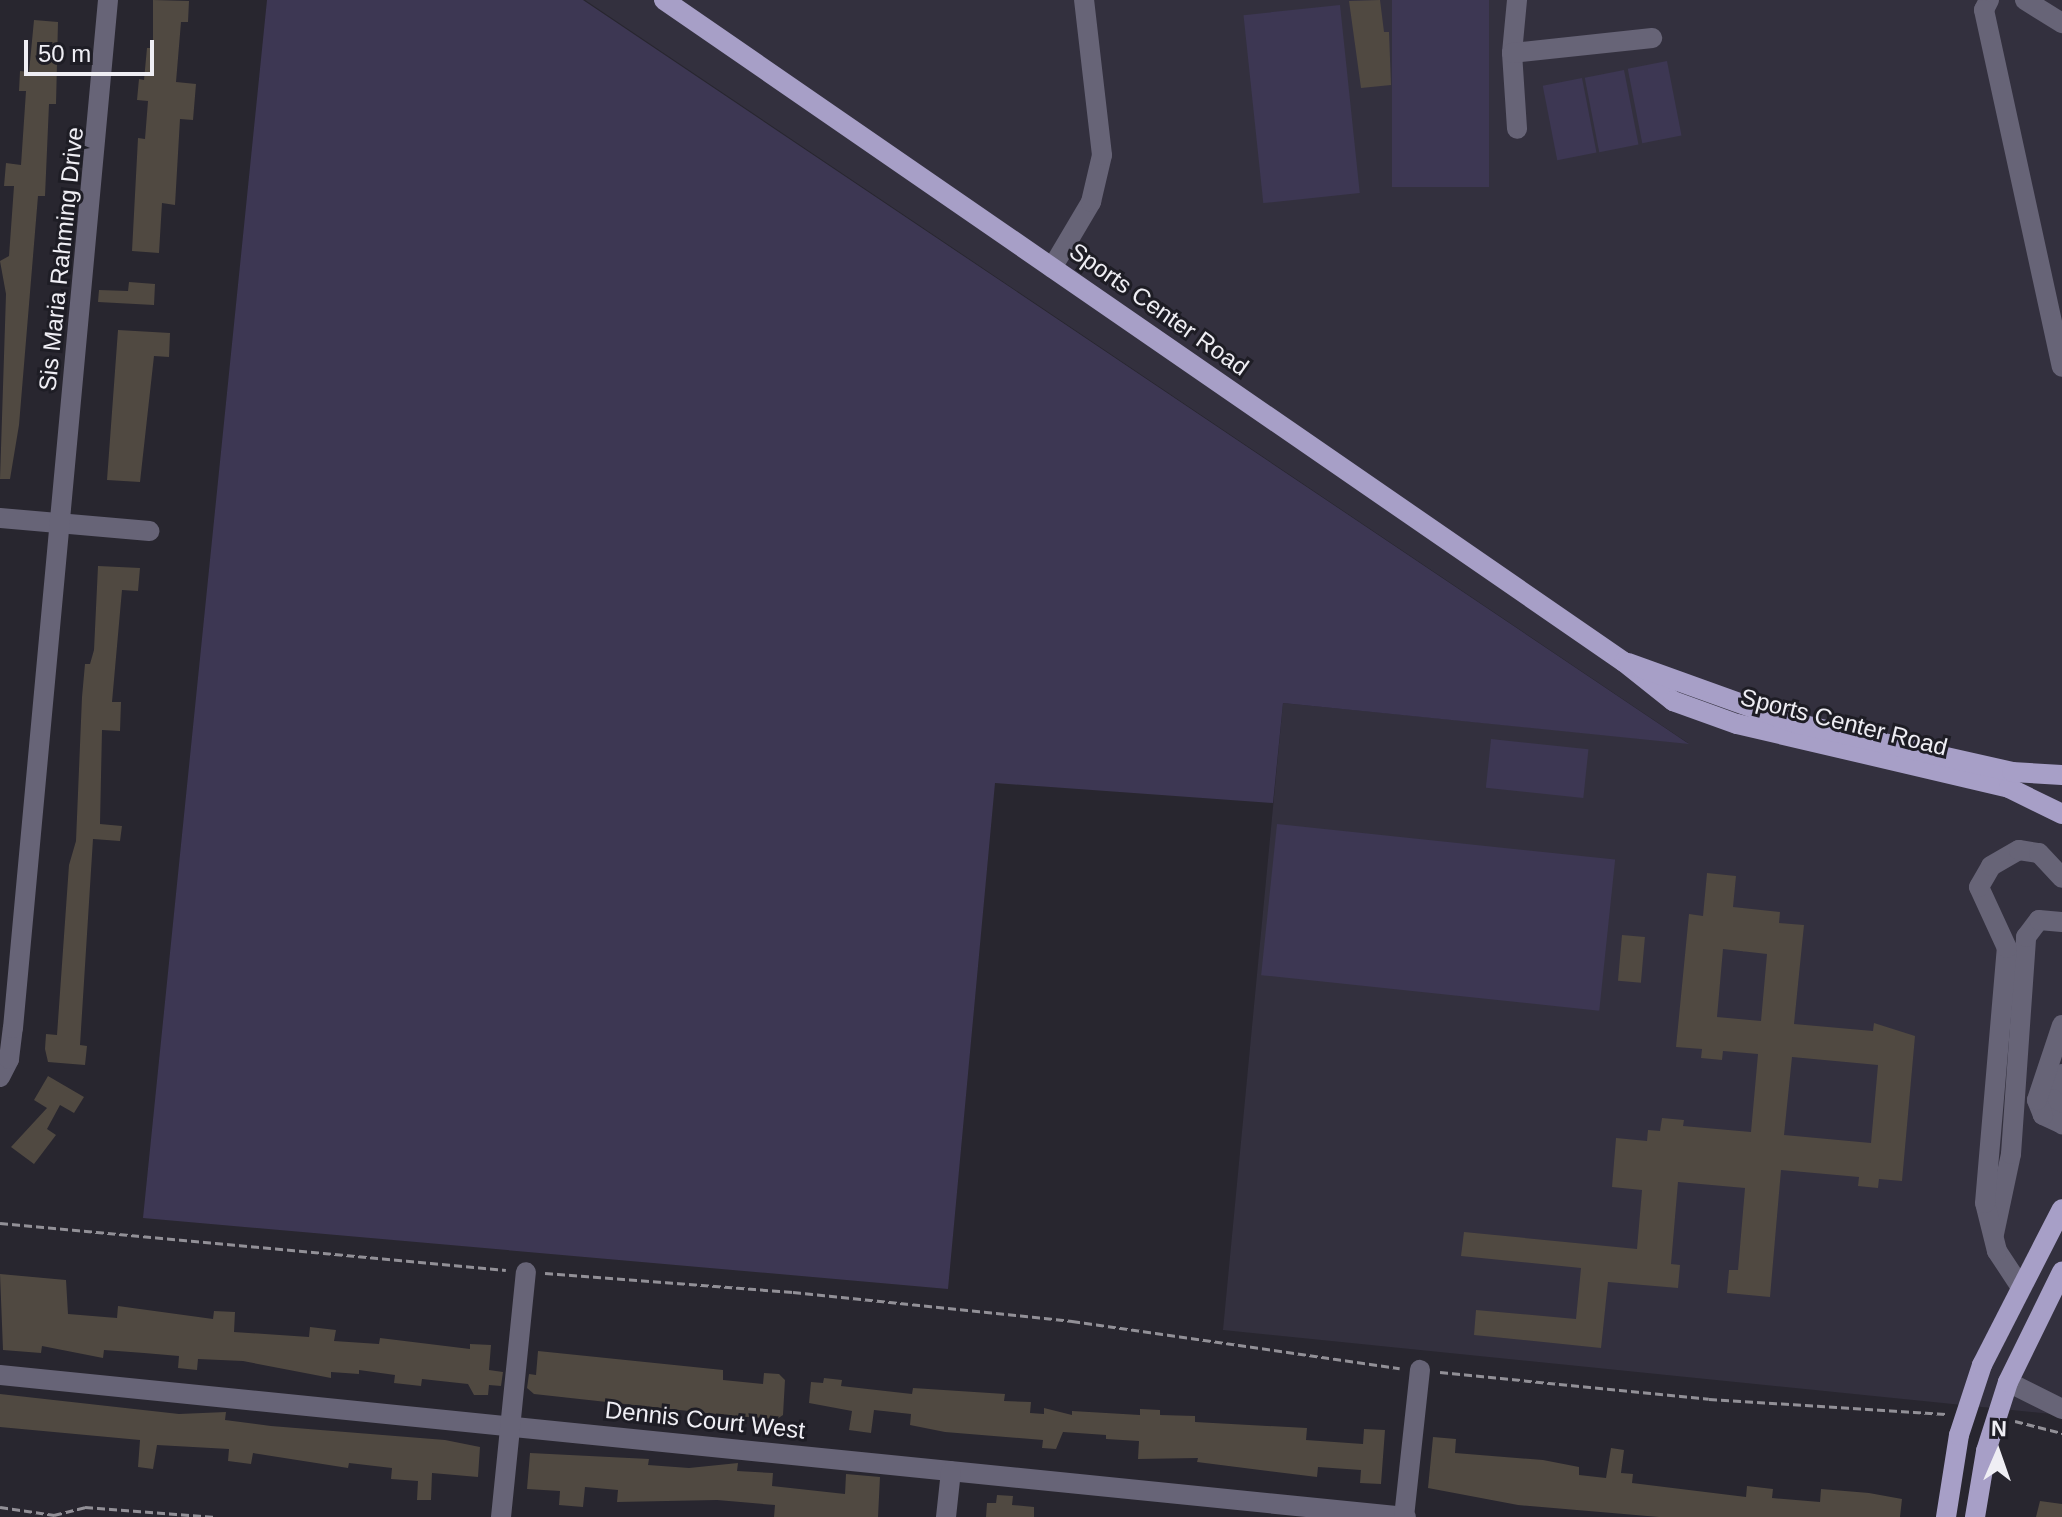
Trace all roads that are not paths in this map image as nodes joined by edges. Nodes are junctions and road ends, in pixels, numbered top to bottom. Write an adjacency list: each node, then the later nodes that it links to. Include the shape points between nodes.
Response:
1 (108, 0): 14 (street, Sis Maria Rahming Drive)
2 (664, 0): 11 (main road, Sports Center Road)
3 (1084, 0): 11 (street, via 1102,155 1091,202)
4 (1517, 0): 9 (street)
5 (1989, 0): 12 (street, via 1984,10)
6 (2036, 3): 7 (street)
7 (2062, 23)
8 (1652, 38): 9 (street)
9 (1512, 53): 10 (street)
10 (1517, 129)
11 (1052, 268): 16 (main road, Sports Center Road)
12 (2062, 367)
13 (0, 518): 14 (street)
14 (61, 523): 15 (street); 23 (street, Sis Maria Rahming Drive, via 13,1028 9,1059)
15 (149, 531)
16 (1624, 662): 17 (main road, Sports Center Road, via 1795,723 2012,772); 18 (main road, Sports Center Road, via 1673,701 1700,712 2009,788)
17 (2062, 775)
18 (2062, 814)
19 (2062, 878): 26 (street, via 2045,857 2027,849 2006,854 1979,881 1979,893 2007,948 1985,1178)
20 (2062, 922): 26 (street, via 2039,920 2026,937 2011,1154)
21 (2062, 1025): 24 (street, via 2037,1100 2043,1115)
22 (2062, 1074): 24 (street, via 2053,1099)
23 (0, 1077)
24 (2061, 1124)
25 (2062, 1209): 29 (main road)
26 (1994, 1234): 29 (street, via 1997,1251)
27 (526, 1272): 34 (street)
28 (2062, 1272): 32 (main road)
29 (2020, 1286): 39 (main road, via 1965,1415)
30 (1420, 1370): 38 (street)
31 (0, 1375): 34 (street, Dennis Court West)
32 (2008, 1382): 33 (street); 40 (main road)
33 (2062, 1409)
34 (510, 1426): 35 (street, Dennis Court West); 36 (street)
35 (951, 1471): 37 (street); 38 (street, Dennis Court West)
36 (501, 1517)
37 (946, 1517)
38 (1404, 1517)
39 (1946, 1517)
40 (1975, 1517)

